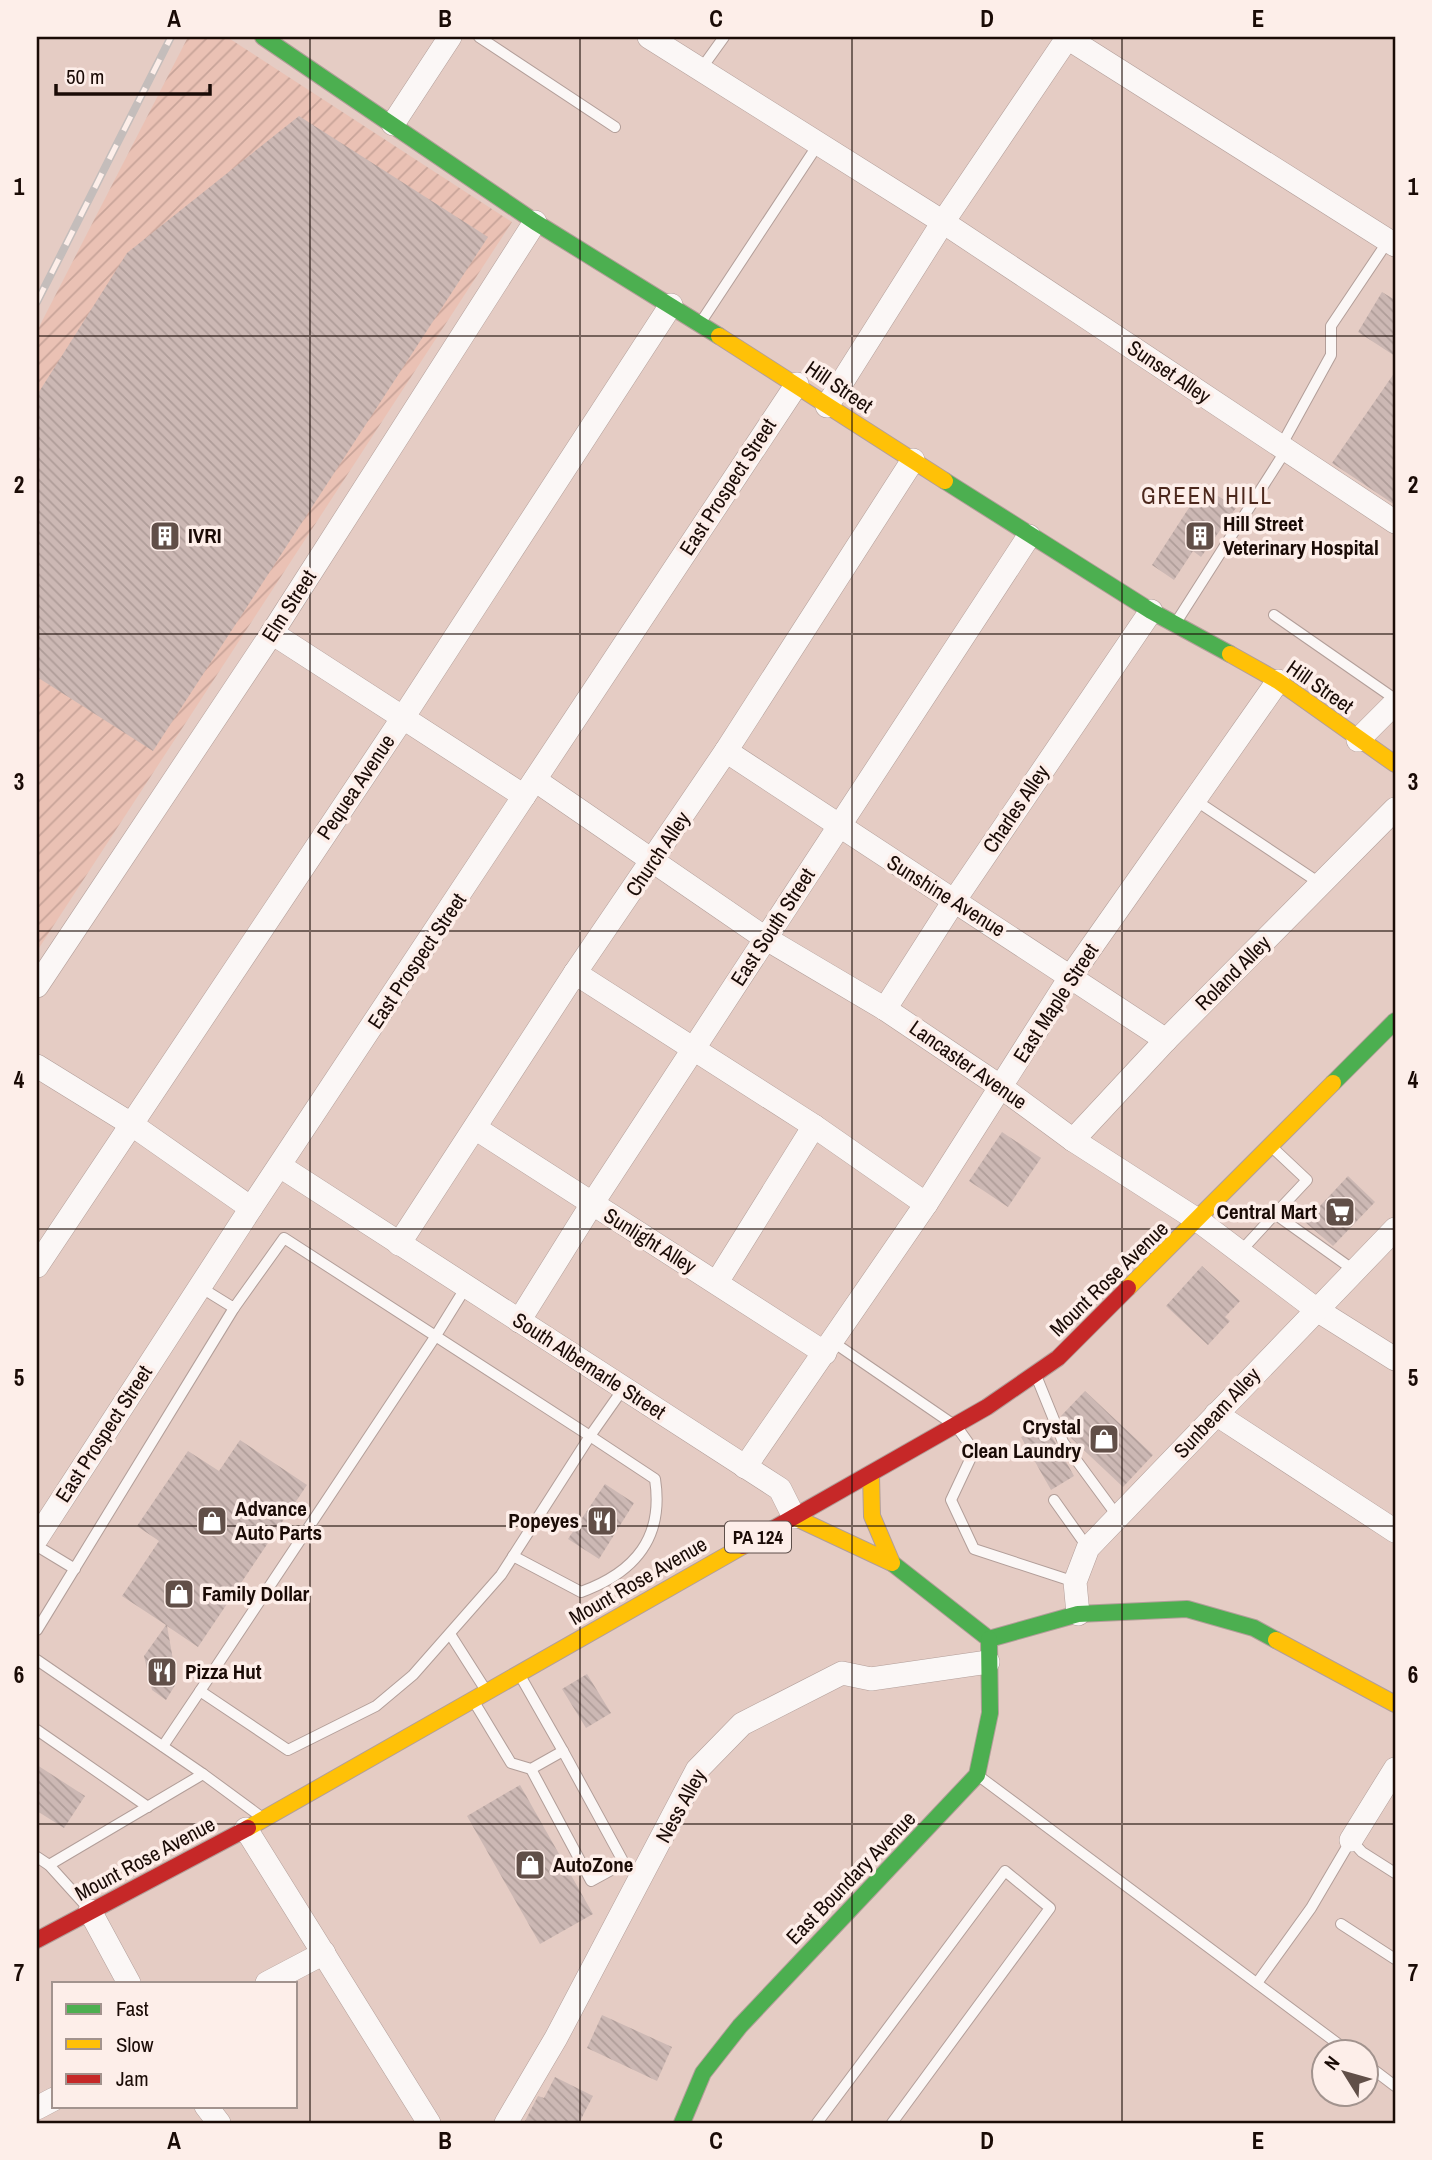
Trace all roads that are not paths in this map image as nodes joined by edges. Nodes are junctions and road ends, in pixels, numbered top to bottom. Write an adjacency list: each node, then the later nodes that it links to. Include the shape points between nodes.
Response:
1 (450, 37): 8 (street)
2 (479, 37): 9 (lane)
3 (649, 37): 7 (street, Sunset Alley)
4 (724, 37): 7 (lane)
5 (1067, 37): 12 (street); 13 (street)
6 (274, 40): 8 (main road, Hill Street)
7 (701, 69): 10 (street, Sunset Alley)
8 (393, 124): 11 (main road, Hill Street)
9 (615, 127)
10 (819, 143): 12 (street, Sunset Alley); 15 (lane)
11 (535, 222): 14 (main road, Hill Street); 25 (street, Elm Street)
12 (943, 222): 17 (street); 18 (street, Sunset Alley)
13 (1392, 243): 18 (lane, via 1331,326 1331,355)
14 (671, 305): 15 (main road, Hill Street); 28 (street, Pequea Avenue)
15 (700, 323): 16 (main road, Hill Street)
16 (796, 384): 17 (main road, Hill Street); 32 (street, East Prospect Street)
17 (827, 407): 19 (main road, Hill Street)
18 (1283, 448): 20 (street, Sunset Alley); 24 (lane)
19 (912, 460): 21 (main road, Hill Street); 30 (street, Church Alley)
20 (1395, 522)
21 (1029, 536): 22 (main road, Hill Street); 35 (street, East South Street)
22 (1151, 611): 24 (main road, Hill Street); 38 (street, Charles Alley)
23 (1274, 615): 27 (lane)
24 (1175, 624): 26 (main road, Hill Street)
25 (272, 633): 28 (street, Lancaster Avenue); 42 (street, Elm Street)
26 (1278, 681): 29 (main road, Hill Street); 33 (street, East Maple Street)
27 (1395, 701): 29 (street)
28 (404, 716): 32 (street, Lancaster Avenue); 49 (street, Pequea Avenue)
29 (1358, 740): 31 (main road, Hill Street)
30 (726, 751): 35 (street, Sunshine Avenue); 36 (street, Church Alley)
31 (1395, 764)
32 (529, 788): 36 (street, Lancaster Avenue); 54 (street, East Prospect Street)
33 (1195, 800): 37 (lane); 41 (street, East Maple Street)
34 (1395, 809): 37 (street, Roland Alley)
35 (839, 828): 38 (street, Sunshine Avenue); 39 (street, East South Street)
36 (655, 860): 39 (street, Lancaster Avenue); 40 (street, Church Alley)
37 (1321, 884): 45 (street, Roland Alley)
38 (954, 901): 41 (street, Sunshine Avenue); 43 (street, Charles Alley)
39 (765, 939): 43 (street, Lancaster Avenue); 46 (street, East South Street)
40 (575, 973): 46 (street); 51 (street, Church Alley)
41 (1071, 976): 45 (street, Sunshine Avenue); 48 (street, East Maple Street)
42 (37, 986)
43 (885, 1009): 48 (street, Lancaster Avenue)
44 (1395, 1021): 53 (main road, Mount Rose Avenue / PA 124)
45 (1166, 1040): 52 (street, Roland Alley)
46 (693, 1051): 50 (street); 55 (street, East South Street)
47 (37, 1066): 49 (street)
48 (1002, 1087): 52 (street, Lancaster Avenue); 56 (street, East Maple Street)
49 (131, 1124): 57 (street); 63 (street, Pequea Avenue)
50 (814, 1126): 56 (street); 65 (street)
51 (475, 1128): 55 (street, Sunlight Alley); 61 (street, Church Alley)
52 (1073, 1140): 59 (street, Lancaster Avenue)
53 (1271, 1147): 58 (lane, via 1307,1180); 59 (main road, Mount Rose Avenue / PA 124)
54 (280, 1166): 57 (street, East Prospect Street); 61 (street, South Albemarle Street)
55 (592, 1204): 65 (street, Sunlight Alley); 70 (street, East South Street)
56 (926, 1204): 72 (street, East Maple Street)
57 (251, 1208): 66 (street, East Prospect Street)
58 (1275, 1214): 62 (lane); 64 (lane)
59 (1199, 1221): 62 (street, Lancaster Avenue); 74 (main road, Mount Rose Avenue / PA 124, via 1058,1358)
60 (1395, 1228): 64 (street, Sunbeam Alley)
61 (399, 1244): 67 (street, South Albemarle Street)
62 (1240, 1252): 69 (street, Lancaster Avenue)
63 (37, 1266)
64 (1355, 1270): 69 (street, Sunbeam Alley)
65 (717, 1282): 72 (street, Sunlight Alley)
66 (200, 1287): 68 (lane); 85 (street, East Prospect Street)
67 (466, 1287): 70 (street, South Albemarle Street); 71 (lane)
68 (234, 1308): 71 (lane, via 284,1238); 90 (lane)
69 (1317, 1310): 73 (street, Lancaster Avenue); 76 (street, Sunbeam Alley)
70 (519, 1321): 75 (street, South Albemarle Street)
71 (435, 1337): 78 (lane); 98 (lane)
72 (829, 1347): 77 (lane); 79 (street, East Maple Street)
73 (1395, 1359)
74 (1035, 1374): 77 (main road, Mount Rose Avenue / PA 124); 83 (lane, via 1063,1442)
75 (624, 1388): 78 (lane); 79 (street, South Albemarle Street)
76 (1216, 1414): 83 (street, Sunbeam Alley); 84 (street)
77 (957, 1427): 80 (main road, Mount Rose Avenue / PA 124); 91 (lane, via 974,1451 951,1500 974,1549)
78 (590, 1436): 88 (lane); 88 (lane, via 655,1479 655,1528 638,1558 581,1592)
79 (746, 1467): 82 (street, South Albemarle Street, via 780,1489)
80 (871, 1475): 82 (main road, Mount Rose Avenue / PA 124); 89 (main road, via 872,1516)
81 (1055, 1500): 87 (lane)
82 (794, 1517): 89 (main road); 97 (main road, Mount Rose Avenue / PA 124)
83 (1118, 1517): 87 (street, Sunbeam Alley)
84 (1395, 1531)
85 (37, 1538)
86 (37, 1546): 90 (lane)
87 (1088, 1548): 91 (street, Sunbeam Alley)
88 (513, 1556): 94 (lane)
89 (892, 1563): 95 (main road)
90 (75, 1569): 93 (lane)
91 (1075, 1582): 92 (street, Sunbeam Alley)
92 (1079, 1615): 95 (main road); 100 (main road, via 1187,1609 1254,1628)
93 (37, 1630)
94 (450, 1634): 98 (lane, via 413,1675 376,1706 288,1750); 99 (lane)
95 (988, 1650): 107 (main road, via 989,1713); 113 (street, Ness Alley, via 871,1679 842,1673 742,1724 697,1770)
96 (37, 1660): 102 (lane)
97 (519, 1673): 99 (main road, Mount Rose Avenue / PA 124); 103 (lane)
98 (200, 1691): 102 (lane)
99 (480, 1696): 104 (lane, via 511,1763); 109 (main road, Mount Rose Avenue / PA 124)
100 (1395, 1704)
101 (37, 1730): 108 (lane)
102 (163, 1746): 106 (lane)
103 (562, 1751): 104 (lane); 113 (lane)
104 (531, 1769): 113 (lane, via 591,1881)
105 (1395, 1769): 110 (street)
106 (203, 1774): 108 (lane); 109 (lane)
107 (977, 1775): 122 (lane); 130 (main road, East Boundary Avenue, via 740,2026 703,2073)
108 (148, 1807): 112 (lane)
109 (255, 1824): 115 (main road, Mount Rose Avenue / PA 124); 118 (street)
110 (1351, 1840): 114 (lane); 122 (lane, via 1311,1908)
111 (37, 1857): 112 (lane)
112 (49, 1865): 115 (lane)
113 (634, 1869): 129 (street, Ness Alley)
114 (1395, 1873)
115 (90, 1911): 117 (main road, Mount Rose Avenue / PA 124); 120 (street)
116 (1341, 1924): 119 (lane)
117 (37, 1940)
118 (324, 1953): 121 (street); 128 (street)
119 (1395, 1959)
120 (128, 1982)
121 (269, 1982)
122 (1257, 1983): 123 (lane)
123 (1330, 2038)
124 (1380, 2075): 125 (lane)
125 (1395, 2086)
126 (208, 2108): 127 (street)
127 (219, 2123)
128 (429, 2123)
129 (506, 2123)
130 (682, 2123)
131 (817, 2123): 132 (lane, via 1005,1871 1051,1908)
132 (892, 2123)

